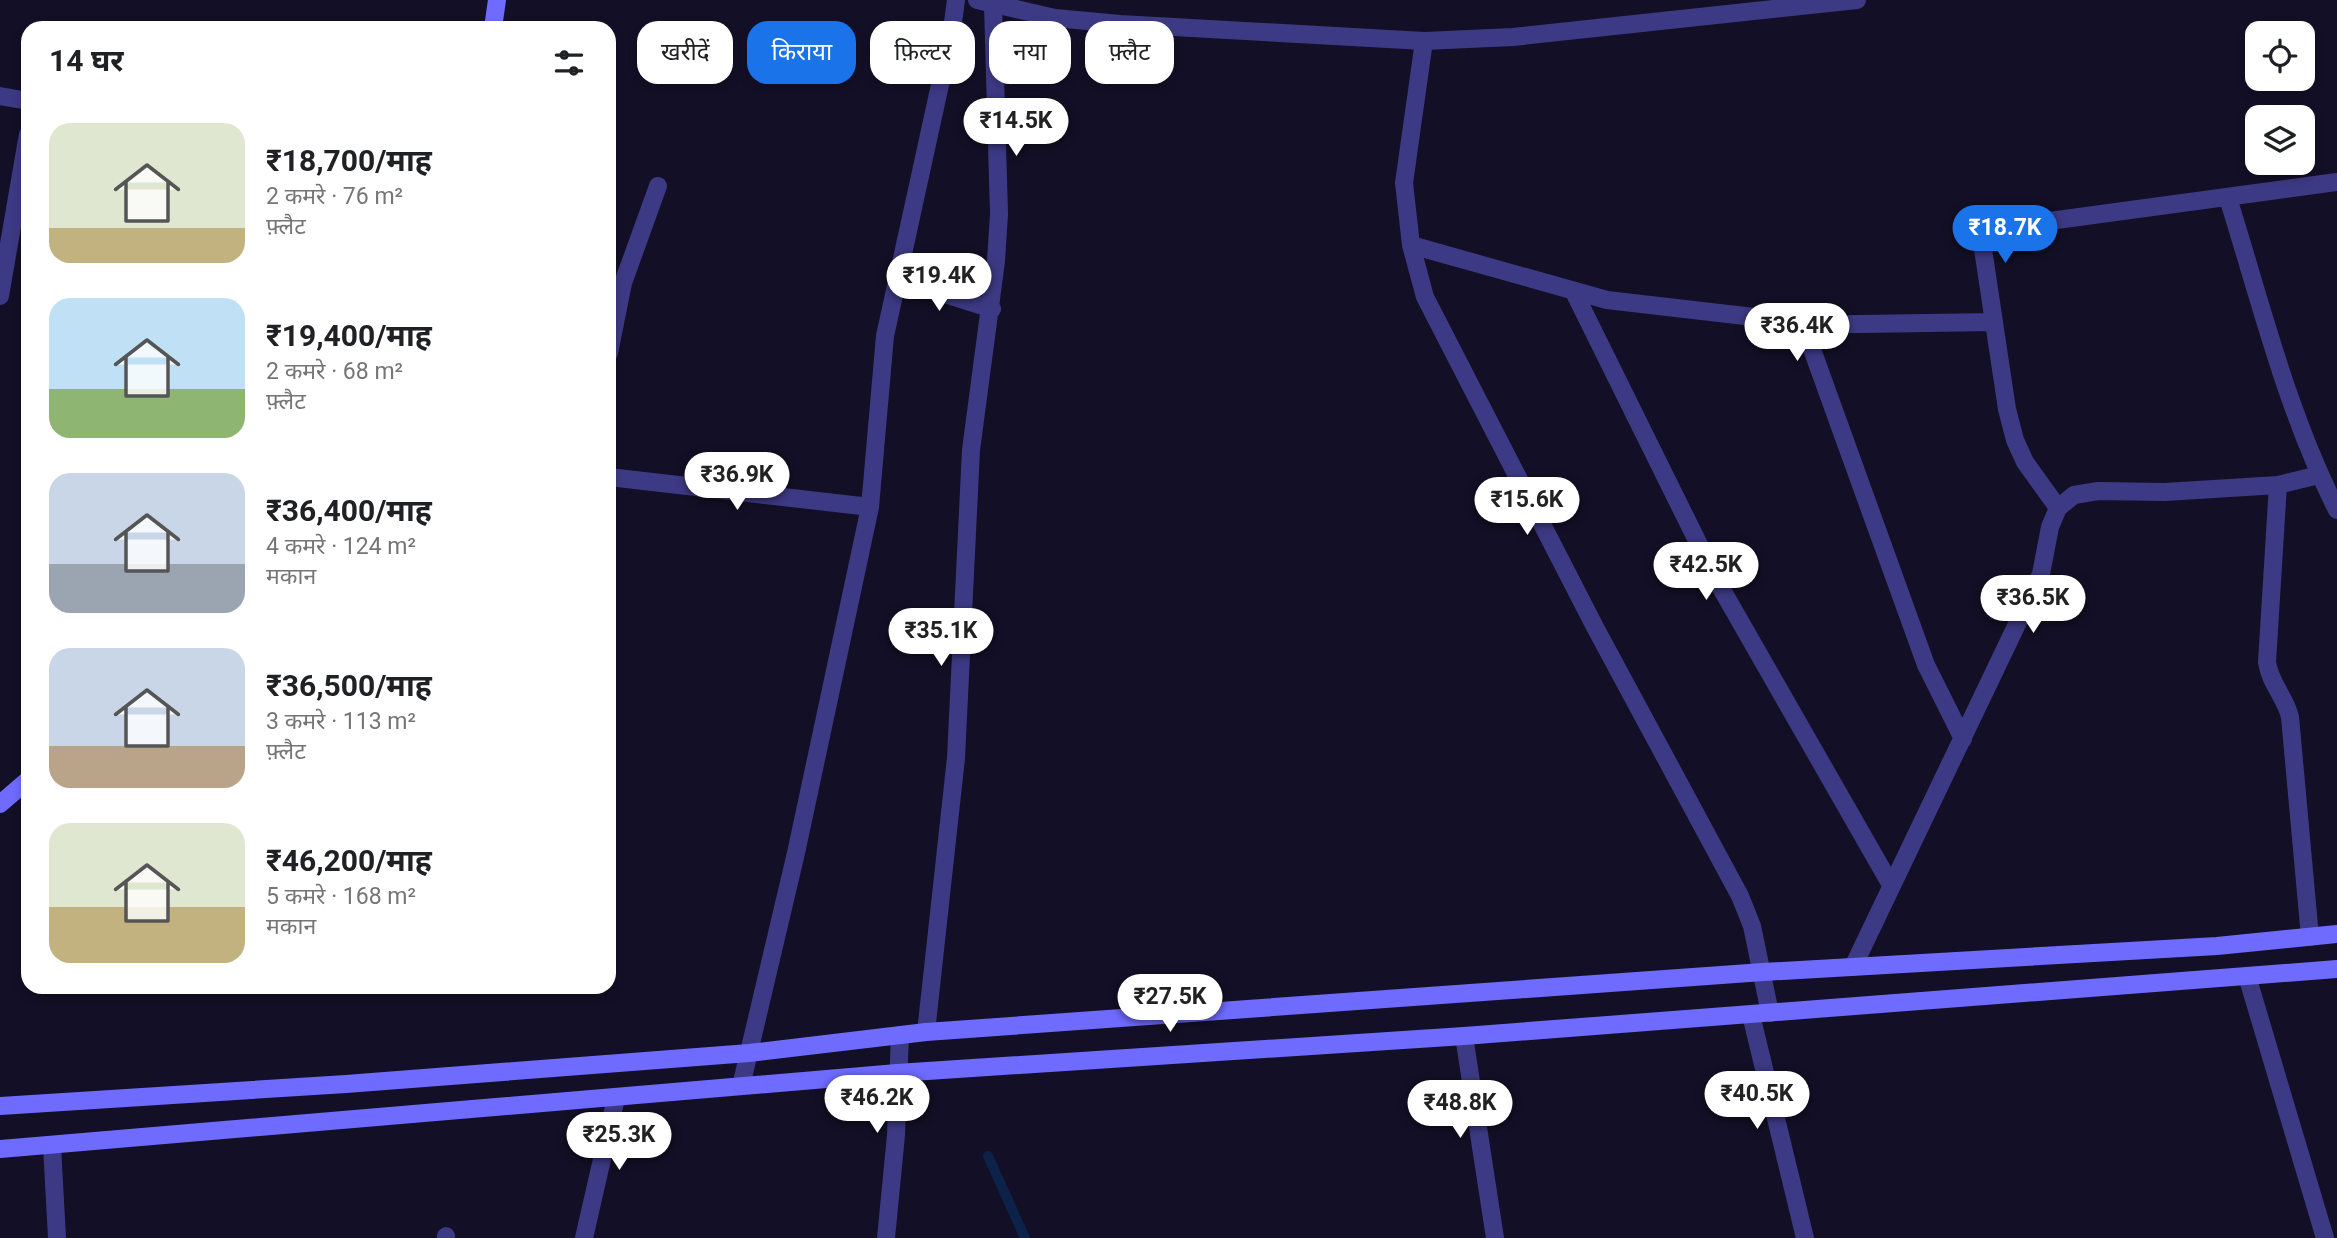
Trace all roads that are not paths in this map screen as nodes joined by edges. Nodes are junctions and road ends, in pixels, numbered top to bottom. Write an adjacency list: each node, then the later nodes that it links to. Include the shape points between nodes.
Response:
1 (497, 0): 5 (main road)
2 (956, 0): 14 (street)
3 (1857, 0): 6 (street, via 1513,37)
4 (985, 3): 6 (street, via 1055,18 1120,24); 17 (street, via 999,214)
5 (494, 21)
6 (1424, 41): 13 (street, via 1404,183)
7 (0, 96): 8 (street)
8 (21, 100)
9 (21, 174): 16 (street)
10 (2337, 182): 12 (street)
11 (658, 186): 18 (street, via 623,283)
12 (2228, 198): 19 (street, via 1994,232 1983,249); 21 (street)
13 (1411, 245): 15 (street); 35 (street, via 1425,296 1596,629 1741,896)
14 (897, 279): 17 (street); 24 (street, via 885,336)
15 (1574, 292): 20 (street, via 1772,319); 30 (street, via 1717,581)
16 (0, 296)
17 (992, 309): 39 (street, via 973,422 956,758)
18 (616, 318)
19 (1994, 322): 20 (street); 25 (street, via 2015,440)
20 (1791, 326): 27 (street, via 1810,341 1926,665)
21 (2319, 475): 23 (street); 26 (street)
22 (616, 478): 24 (street)
23 (2278, 485): 25 (street, via 2098,491 2074,495); 32 (street, via 2267,662 2269,678 2286,701 2290,718)
24 (870, 507): 42 (street)
25 (2058, 509): 27 (street, via 2041,573)
26 (2337, 510)
27 (1963, 739): 30 (street)
28 (21, 786): 29 (main road)
29 (0, 804)
30 (1891, 885): 33 (street)
31 (2337, 934): 32 (main road)
32 (2310, 937): 33 (main road)
33 (1853, 967): 35 (main road)
34 (2337, 970): 36 (main road)
35 (1763, 972): 37 (street); 39 (main road)
36 (2247, 976): 37 (main road); 54 (street)
37 (1770, 1013): 38 (main road)
38 (1751, 1015): 41 (main road); 53 (street)
39 (926, 1032): 40 (main road)
40 (900, 1035): 42 (main road); 43 (street)
41 (1464, 1036): 43 (main road); 52 (street)
42 (749, 1053): 44 (street); 46 (main road)
43 (897, 1073): 44 (main road); 51 (street)
44 (741, 1086): 45 (main road)
45 (616, 1098): 47 (main road); 50 (street)
46 (0, 1106)
47 (52, 1146): 48 (main road); 49 (street)
48 (0, 1149)
49 (57, 1238)
50 (584, 1238)
51 (886, 1238)
52 (1495, 1238)
53 (1805, 1238)
54 (2325, 1238)

